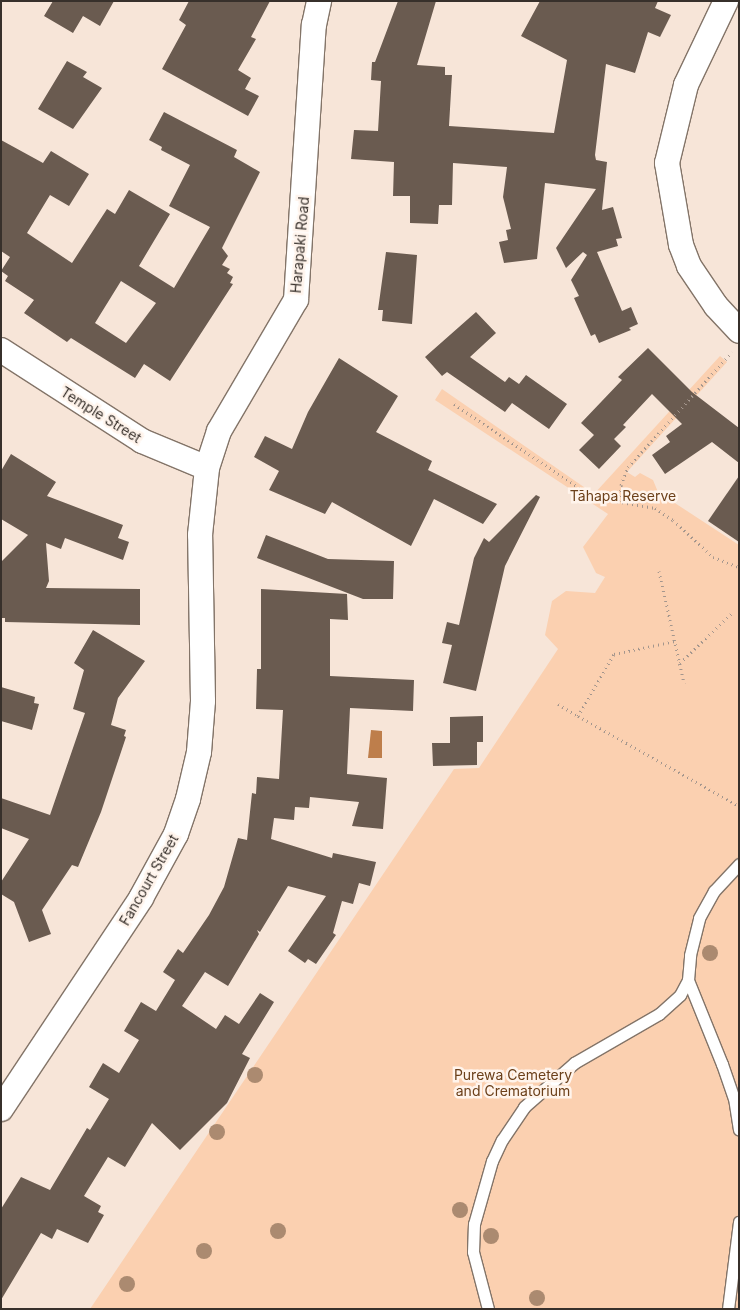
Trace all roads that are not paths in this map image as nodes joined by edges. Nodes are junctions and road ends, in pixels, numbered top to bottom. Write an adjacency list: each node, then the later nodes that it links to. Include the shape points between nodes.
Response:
1 (319, 1): 5 (street, Harapaki Road, via 314,25 296,300 219,431)
2 (726, 1): 3 (street, via 686,85 668,163 681,245 689,266 716,306)
3 (739, 331)
4 (1, 350): 5 (street, Temple Street, via 142,441)
5 (207, 468): 8 (street, Fancourt Street, via 200,535 203,701 199,752 188,799 176,834 145,891)
6 (739, 864): 7 (lane, via 714,891 699,918)
7 (688, 980): 9 (lane, via 734,1098); 11 (lane, via 680,995 659,1014 574,1063 524,1107 502,1140 492,1161 474,1224 473,1252)
8 (1, 1109)
9 (739, 1130)
10 (739, 1222): 12 (lane)
11 (488, 1309)
12 (728, 1309)

